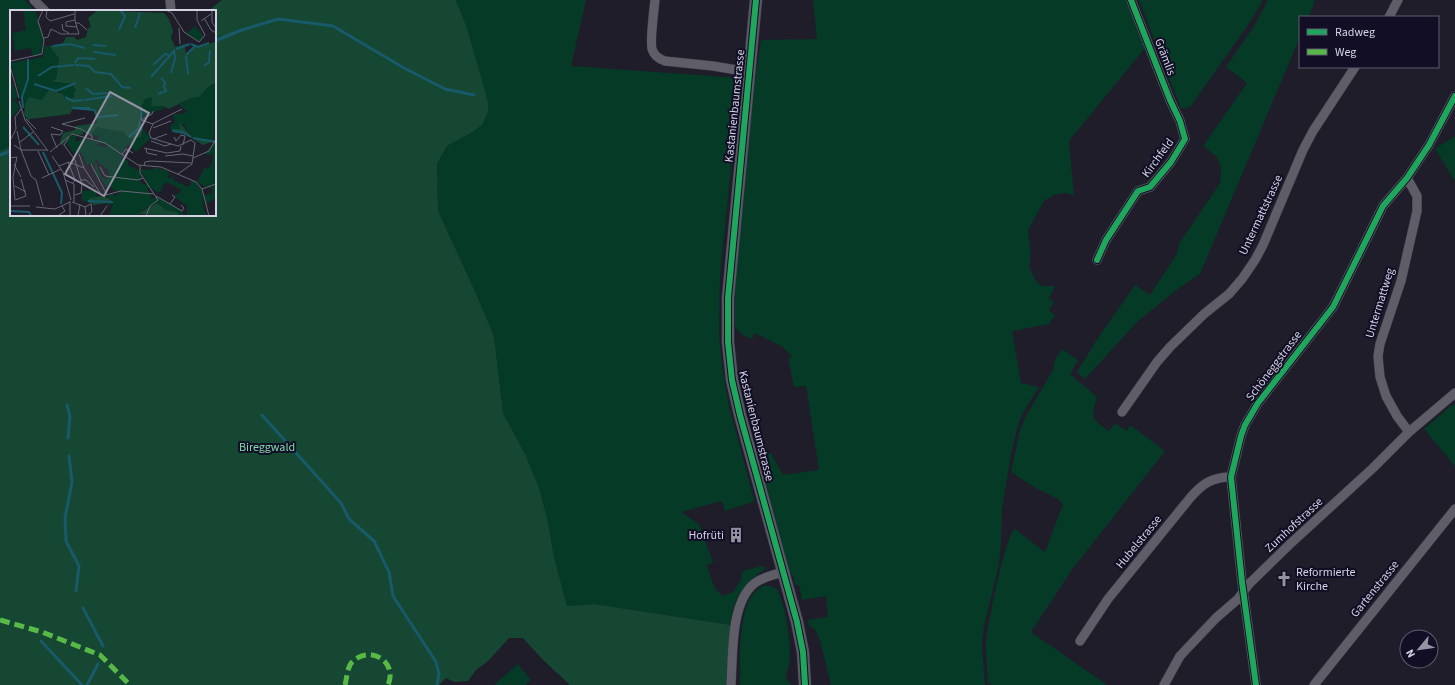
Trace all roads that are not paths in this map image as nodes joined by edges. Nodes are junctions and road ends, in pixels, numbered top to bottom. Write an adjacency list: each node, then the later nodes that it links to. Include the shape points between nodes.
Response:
1 (34, 0): 7 (street)
2 (170, 0): 8 (street)
3 (655, 0): 11 (street, via 651,44 658,58)
4 (756, 0): 11 (street, Kastanienbaumstrasse)
5 (1131, 0): 13 (street, Grämlis)
6 (1398, 0): 9 (street)
7 (44, 10)
8 (171, 10)
9 (1390, 16)
10 (1354, 68): 17 (street, Untermattstrasse, via 1303,150 1255,260 1229,294 1170,347)
11 (749, 72): 21 (street, Kastanienbaumstrasse, via 728,298 728,342 732,380 740,415)
12 (1455, 96): 14 (street, Schöneggstrasse, via 1430,145)
13 (1180, 121): 15 (street, Kirchfeld, via 1185,139 1171,162 1150,187 1138,191 1106,240)
14 (1406, 178): 18 (street, Untermattweg, via 1417,196 1417,211 1401,281 1378,356 1380,377 1386,396 1396,416); 19 (street, Schöneggstrasse, via 1383,206 1333,307 1258,403 1245,425)
15 (1097, 260)
16 (1455, 393): 18 (street, Zumhofstrasse)
17 (1122, 412)
18 (1409, 432): 22 (street, Zumhofstrasse, via 1290,544)
19 (1231, 477): 22 (street, Schöneggstrasse); 23 (street, Hubelstrasse, via 1217,478 1201,486 1108,599)
20 (1455, 509): 24 (street, Gartenstrasse)
21 (783, 572): 25 (street, via 763,578 744,594 736,621); 26 (street, Kastanienbaumstrasse, via 799,630)
22 (1244, 592): 27 (street, Zumhofstrasse, via 1180,656); 28 (street, Schöneggstrasse)
23 (1080, 641)
24 (1318, 683)
25 (731, 685)
26 (805, 685)
27 (1164, 685)
28 (1256, 685)

